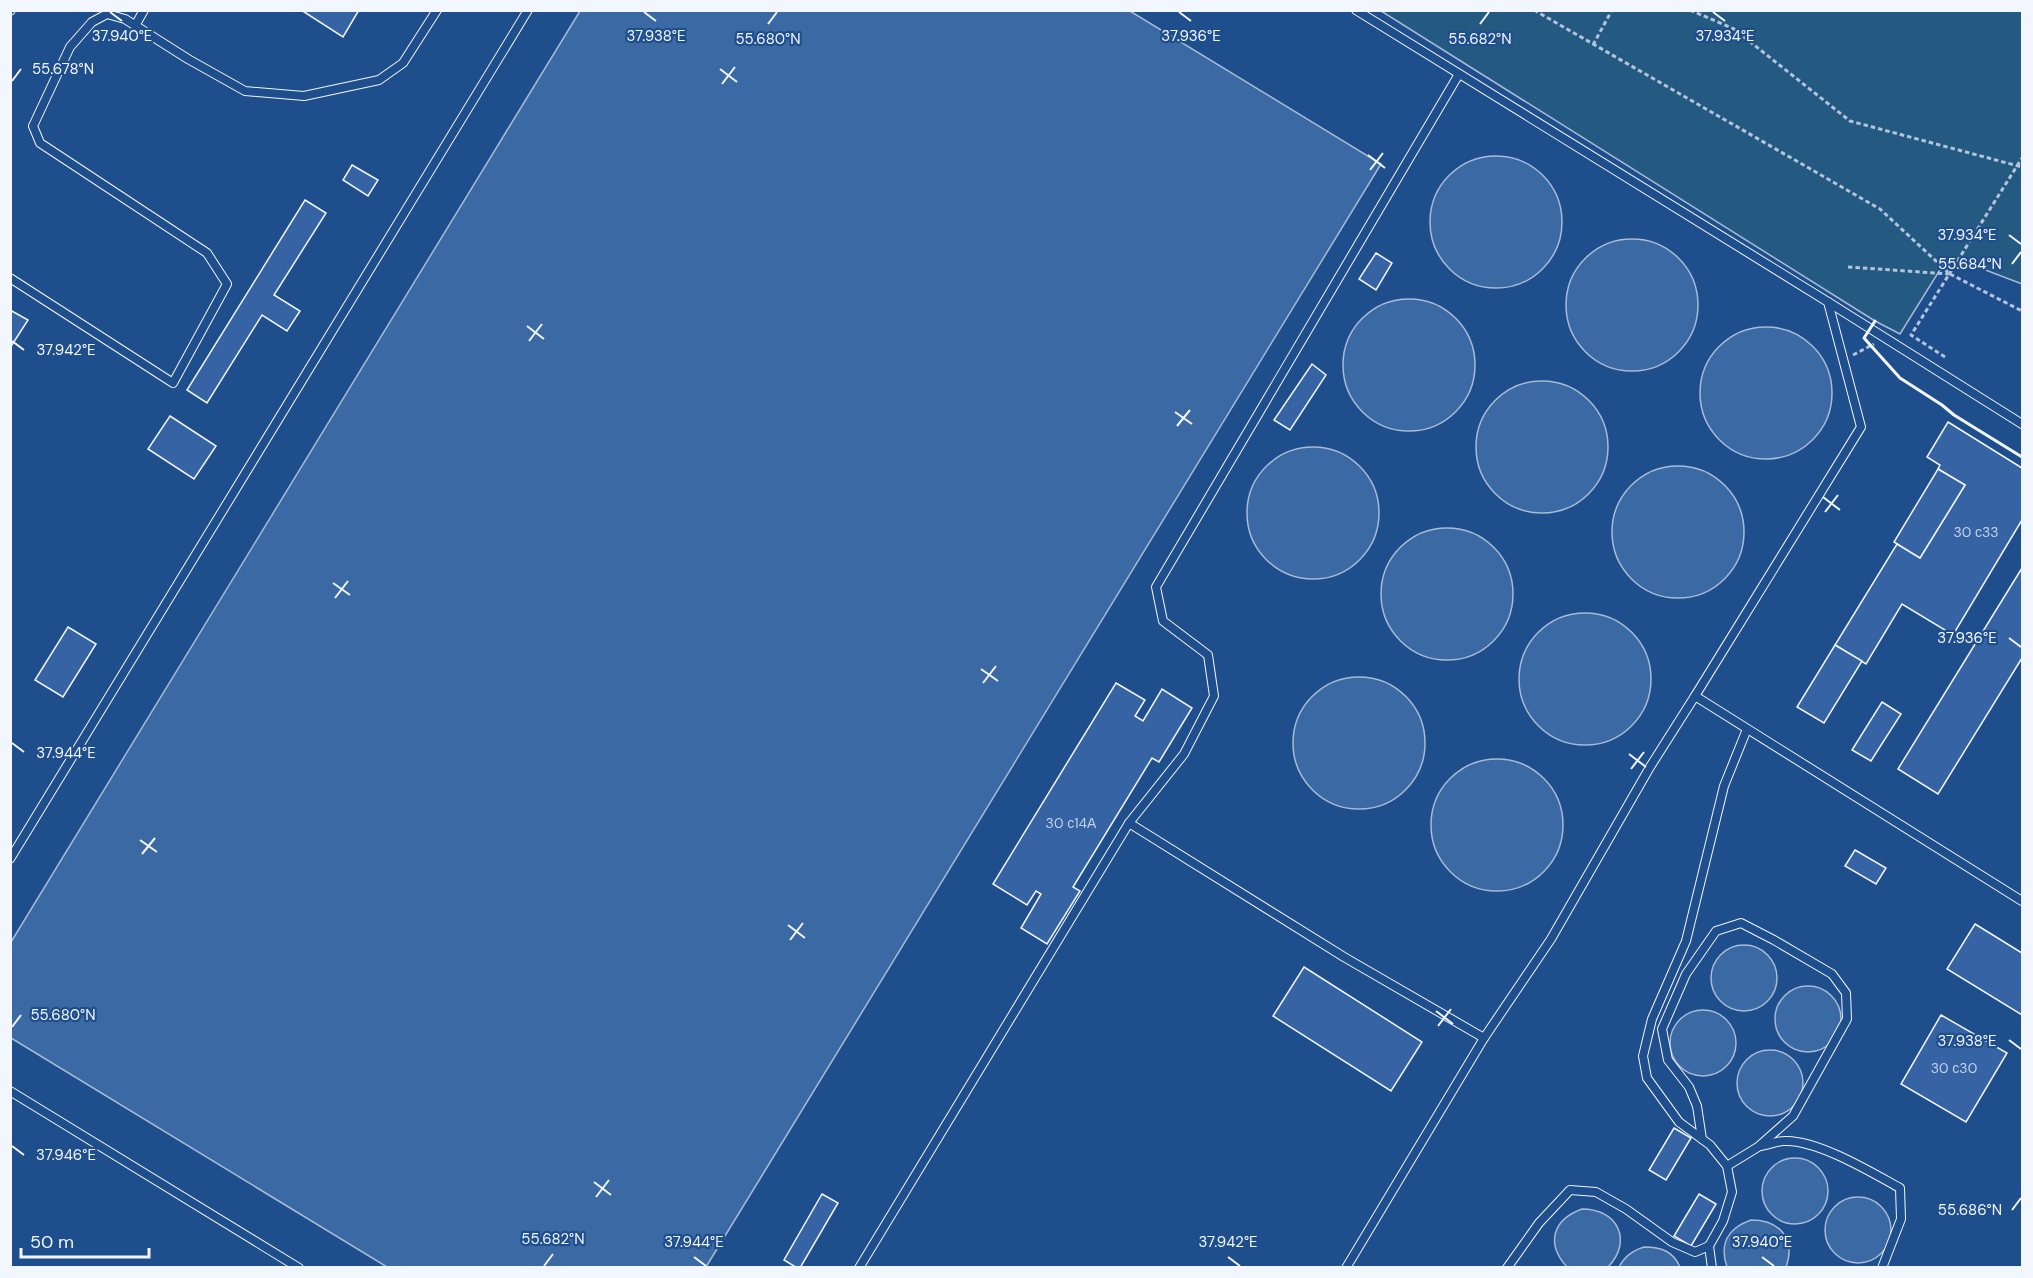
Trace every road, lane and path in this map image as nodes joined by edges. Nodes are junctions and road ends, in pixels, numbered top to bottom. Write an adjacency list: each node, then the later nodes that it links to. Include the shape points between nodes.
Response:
1 (144, 10): 8 (lane)
2 (437, 10): 8 (lane, via 403,63 379,80 304,96 245,91)
3 (528, 10): 26 (lane)
4 (1356, 10): 10 (lane)
5 (1534, 10): 9 (path)
6 (1612, 10): 9 (path)
7 (1690, 10): 12 (path, via 1734,29 1850,121)
8 (135, 26): 16 (lane, via 107,14 92,22 70,47 33,126 40,143 207,253 227,284 173,383)
9 (1593, 45): 15 (path, via 1880,209)
10 (1460, 74): 17 (lane); 25 (lane, via 1156,587 1163,621 1208,656 1214,696 1184,754)
11 (2022, 158): 12 (path)
12 (2017, 166): 13 (path); 15 (path)
13 (2022, 167)
14 (1848, 267): 15 (path)
15 (1950, 274): 18 (path); 20 (path, via 1911,335)
16 (10, 278)
17 (1828, 302): 19 (lane); 21 (lane)
18 (2022, 311)
19 (1886, 338): 21 (path); 22 (lane)
20 (1945, 357)
21 (1844, 360): 23 (lane, via 1861,427)
22 (2022, 424)
23 (1695, 696): 24 (lane); 28 (lane, via 1551,939)
24 (1747, 729): 27 (lane); 30 (lane, via 1724,786 1686,941 1652,1019 1643,1056 1647,1078 1679,1122)
25 (1129, 824): 28 (lane); 36 (lane)
26 (10, 859)
27 (2022, 901)
28 (1484, 1038): 37 (lane)
29 (10, 1091): 35 (lane)
30 (1702, 1139): 31 (lane, via 1697,1106 1689,1087 1668,1060 1662,1029 1686,974 1716,931 1740,923 1832,974 1846,993 1847,1019 1793,1116); 32 (lane)
31 (1758, 1147): 32 (lane); 39 (lane, via 1784,1140 1814,1146 1899,1188 1901,1220)
32 (1727, 1166): 33 (lane, via 1732,1192 1723,1221)
33 (1709, 1246): 34 (lane); 38 (lane, via 1695,1252 1672,1242 1596,1191 1569,1190 1539,1223)
34 (1711, 1267)
35 (299, 1268)
36 (859, 1268)
37 (1346, 1268)
38 (1508, 1268)
39 (1882, 1268)

